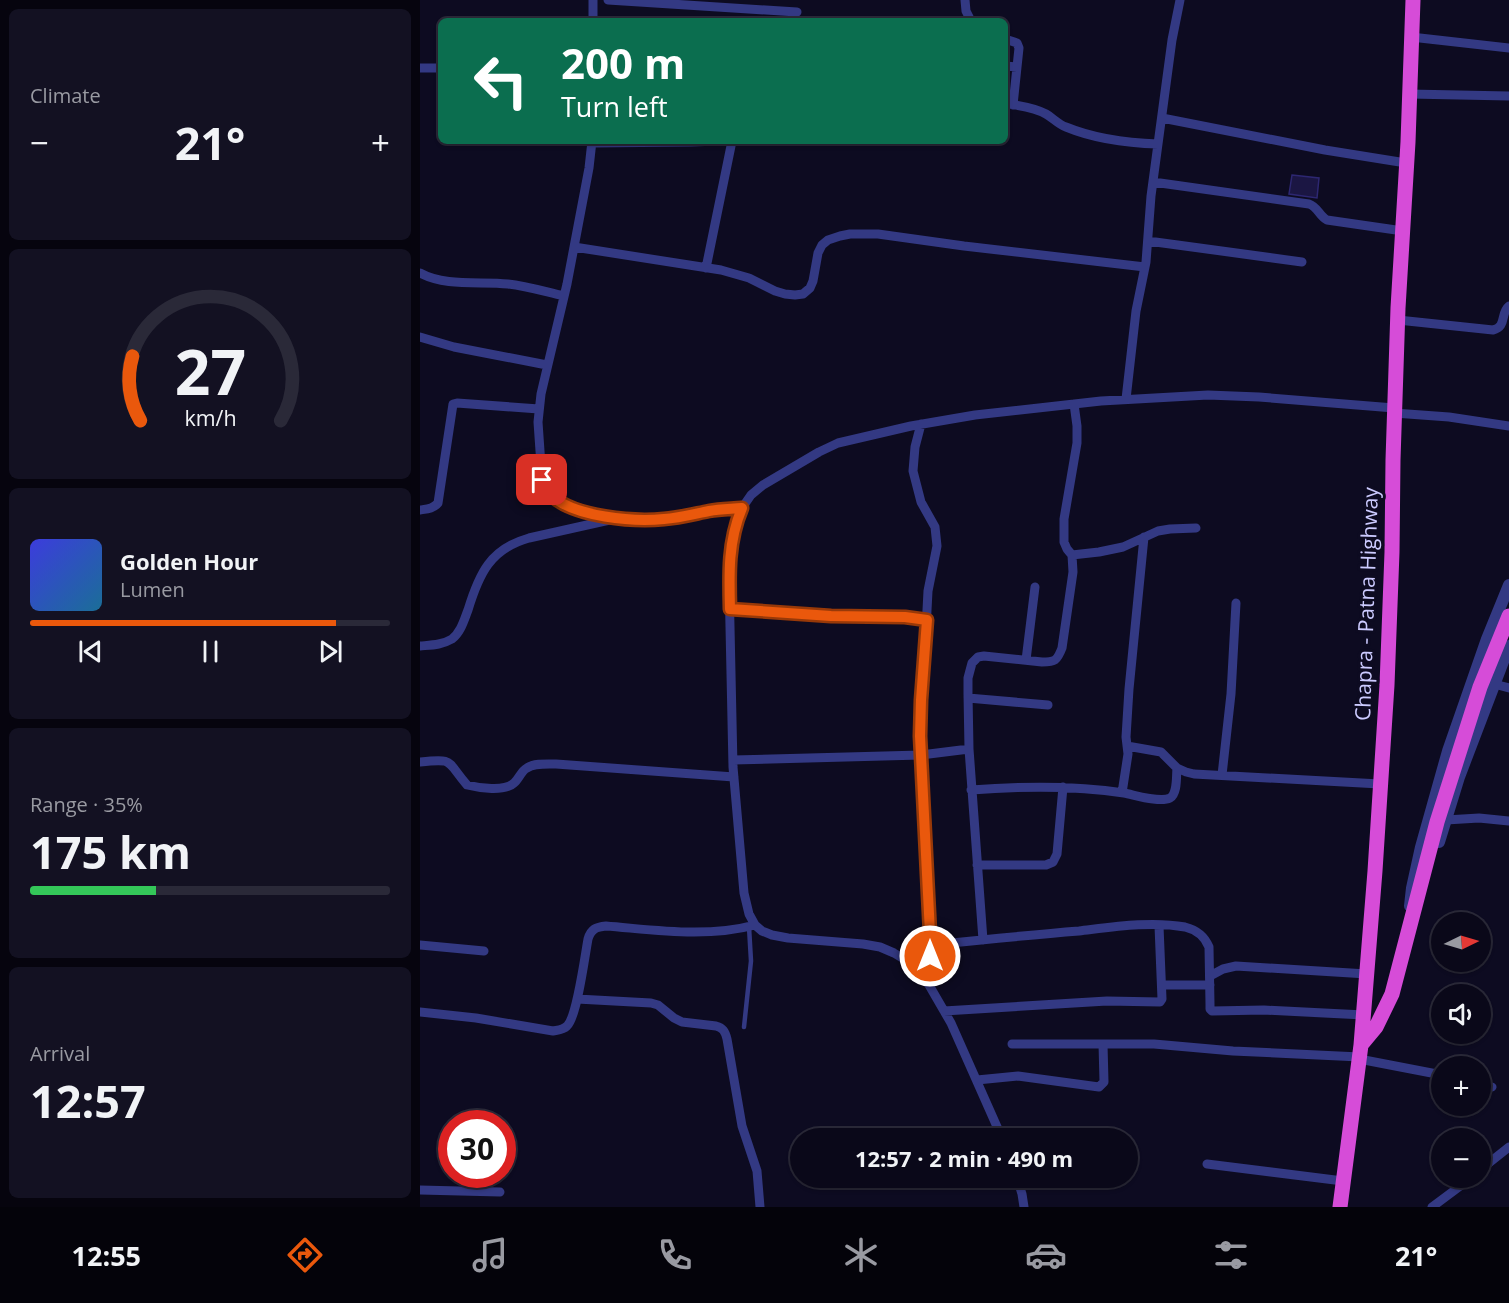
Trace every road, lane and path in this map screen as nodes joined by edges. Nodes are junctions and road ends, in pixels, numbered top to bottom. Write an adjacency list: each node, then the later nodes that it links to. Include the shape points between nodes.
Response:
1 (593, 0): 7 (street)
2 (608, 0): 6 (street)
3 (965, 0): 8 (street)
4 (1180, 0): 19 (street)
5 (1413, 0): 9 (highway, Chapra - Patna Highway)
6 (797, 12)
7 (593, 18)
8 (970, 18)
9 (1411, 37): 11 (street); 16 (highway, Chapra - Patna Highway)
10 (1008, 40): 13 (street, via 1019,48)
11 (1509, 48)
12 (1008, 66): 13 (street)
13 (1017, 67): 18 (street)
14 (420, 68): 15 (street)
15 (438, 68)
16 (1409, 94): 17 (street); 23 (highway, Chapra - Patna Highway)
17 (1509, 96)
18 (1009, 104): 22 (street, via 1037,110 1079,132)
19 (1162, 118): 22 (street); 23 (street)
20 (592, 144): 27 (street)
21 (731, 144): 30 (street)
22 (1158, 144): 24 (street)
23 (1406, 163): 25 (highway, Chapra - Patna Highway)
24 (1153, 183): 25 (street, via 1309,204 1327,220); 26 (street)
25 (1403, 231): 34 (highway, Chapra - Patna Highway)
26 (1148, 241): 28 (street); 29 (street)
27 (574, 247): 30 (street); 32 (street)
28 (1302, 262)
29 (1145, 267): 30 (street, via 865,233 840,236 822,245 813,281 803,294 785,294 734,273); 37 (street)
30 (706, 268)
31 (420, 273): 32 (street, via 439,279 517,285)
32 (564, 296): 36 (street)
33 (1509, 306): 34 (street, via 1503,324 1493,330)
34 (1398, 320): 40 (highway, Chapra - Patna Highway)
35 (420, 337): 36 (street)
36 (547, 365): 39 (street)
37 (1126, 399): 38 (street); 40 (street, via 1235,396)
38 (1074, 404): 41 (street); 48 (street, via 1076,458 1064,526 1064,542)
39 (539, 409): 44 (street, via 453,404 438,503); 45 (street, via 540,471 545,488 568,505)
40 (1394, 411): 42 (street); 70 (highway, Chapra - Patna Highway, via 1390,626)
41 (921, 424): 43 (street, via 838,443 763,485); 54 (street, via 913,471 921,502 937,534)
42 (1509, 426)
43 (742, 508): 45 (street, via 651,520); 52 (street, via 731,544)
44 (420, 510)
45 (619, 518): 55 (street, via 529,538 501,551 479,578 457,634 446,642)
46 (1196, 528): 47 (street, via 1158,531)
47 (1144, 537): 48 (street, via 1123,547); 62 (street)
48 (1072, 555): 57 (street, via 1073,572 1058,658 1051,662)
49 (1509, 585): 80 (street, via 1448,751 1412,888)
50 (1035, 587): 57 (street)
51 (1236, 603): 68 (street)
52 (730, 609): 54 (street); 65 (street)
53 (1509, 616): 80 (highway, via 1463,739)
54 (927, 620): 64 (street)
55 (420, 646)
56 (1509, 646): 58 (street)
57 (1026, 660): 60 (street, via 978,657 970,669)
58 (1494, 684): 59 (street); 74 (street)
59 (1509, 688)
60 (968, 698): 61 (street); 63 (street)
61 (1048, 705)
62 (1127, 746): 67 (street, via 1161,752); 73 (street)
63 (969, 749): 64 (street); 72 (street)
64 (921, 755): 65 (street); 82 (street)
65 (733, 760): 69 (street)
66 (420, 762): 69 (street, via 447,761 467,785 486,789 512,786 527,767 556,764)
67 (1177, 768): 68 (street, via 1194,774); 73 (street, via 1172,797 1155,799)
68 (1222, 775): 70 (street)
69 (734, 777): 77 (street, via 744,893)
70 (1380, 784): 84 (highway, Chapra - Patna Highway)
71 (1063, 787): 72 (street); 73 (street); 76 (street, via 1053,862)
72 (971, 789): 76 (street)
73 (1122, 793)
74 (1446, 820): 75 (street); 80 (street)
75 (1509, 821)
76 (977, 865): 79 (street)
77 (752, 926): 86 (street, via 788,938 880,947 912,964); 88 (street, via 702,933 596,927 588,939); 92 (lane)
78 (1160, 926): 79 (street); 85 (street, via 1185,927 1201,935 1209,947); 87 (street)
79 (983, 940): 82 (street)
80 (1407, 940): 95 (highway, via 1392,994)
81 (420, 945): 83 (street)
82 (931, 945): 86 (street)
83 (484, 951)
84 (1367, 975): 85 (street, via 1236,966 1223,969); 91 (highway, Chapra - Patna Highway)
85 (1210, 980): 87 (street); 91 (street, via 1210,1007 1214,1011)
86 (929, 985): 89 (street)
87 (1162, 985): 89 (street, via 1159,1002 1107,1001)
88 (577, 999): 90 (street, via 571,1021 559,1030); 107 (street, via 651,1003 682,1022 724,1030 742,1126 757,1171)
89 (944, 1011): 97 (street)
90 (420, 1012)
91 (1364, 1015): 95 (highway, Chapra - Patna Highway)
92 (744, 1027)
93 (1012, 1044): 94 (street)
94 (1103, 1044): 95 (street); 97 (street, via 1104,1082 1100,1087 1018,1076)
95 (1360, 1054): 96 (street); 102 (highway, Chapra - Patna Highway)
96 (1431, 1072)
97 (977, 1080): 98 (street)
98 (998, 1128)
99 (1509, 1147): 100 (street)
100 (1491, 1161)
101 (1207, 1164): 102 (street)
102 (1343, 1181): 109 (highway, Chapra - Patna Highway)
103 (1020, 1188): 108 (street)
104 (1458, 1188): 110 (street)
105 (420, 1190): 106 (street)
106 (500, 1192)
107 (760, 1207)
108 (1024, 1207)
109 (1340, 1207)
110 (1432, 1207)

